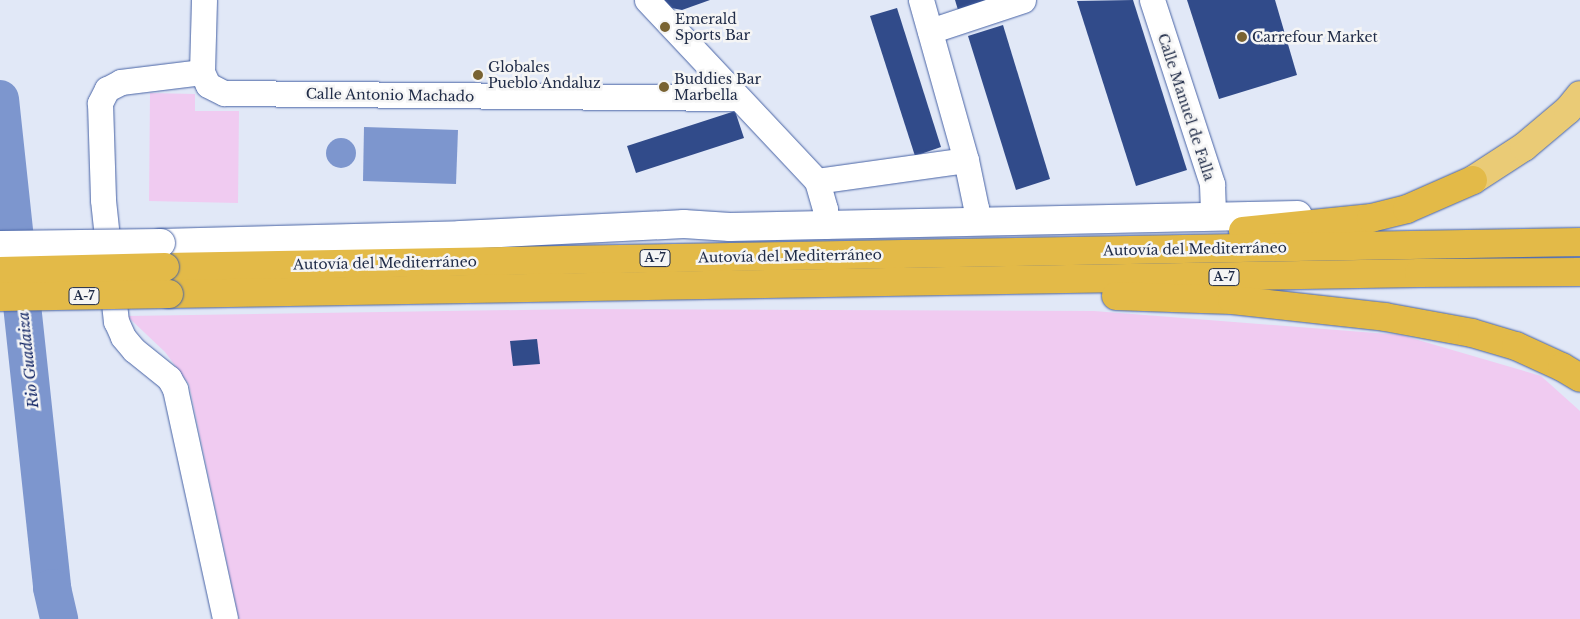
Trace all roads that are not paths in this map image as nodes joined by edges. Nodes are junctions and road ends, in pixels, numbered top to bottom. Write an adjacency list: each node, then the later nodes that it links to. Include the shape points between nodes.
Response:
1 (204, 0): 7 (street)
2 (647, 0): 9 (street)
3 (921, 0): 6 (street)
4 (1023, 0): 6 (street)
5 (1152, 0): 13 (street, Calle Manuel de Falla, via 1212,184)
6 (930, 31): 10 (street)
7 (202, 72): 9 (street, Calle Antonio Machado, via 208,85 224,93); 25 (street, via 121,82 107,89 100,103 103,200 116,321 134,350 169,378 175,390)
8 (1580, 95): 11 (main road, via 1568,110 1524,147)
9 (736, 98): 12 (street)
10 (966, 160): 12 (street); 14 (street)
11 (1473, 180): 13 (street, via 1353,210 1316,215); 18 (highway, via 1407,209 1370,218 1209,234)
12 (817, 181): 15 (street, via 826,209)
13 (1213, 216): 14 (street)
14 (976, 222): 15 (street)
15 (826, 226): 19 (street, via 684,224)
16 (1580, 242): 18 (highway, Autovía del Mediterráneo / A-7)
17 (0, 245): 19 (street, bridge)
18 (1146, 251): 19 (highway, Autovía del Mediterráneo / A-7)
19 (163, 255): 20 (highway, Autovía del Mediterráneo / A-7, bridge)
20 (0, 270)
21 (1580, 272): 22 (highway, Autovía del Mediterráneo / A-7)
22 (1029, 281): 23 (highway, Autovía del Mediterráneo / A-7, bridge); 24 (highway, via 1090,296 1232,300 1385,317 1472,333 1516,346)
23 (0, 297)
24 (1580, 378)
25 (224, 619)

